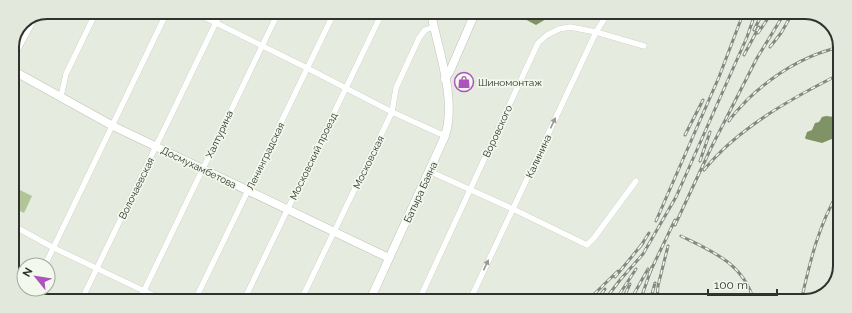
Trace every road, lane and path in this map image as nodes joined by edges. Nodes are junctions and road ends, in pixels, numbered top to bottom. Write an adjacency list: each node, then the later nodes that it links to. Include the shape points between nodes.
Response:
1 (93, 19): 22 (street, via 66,74)
2 (164, 19): 24 (street)
3 (206, 19): 12 (street)
4 (218, 19): 12 (street, Волочаевская)
5 (274, 19): 15 (street, Халтурина)
6 (331, 19): 18 (street, Ленинградская)
7 (379, 19): 21 (street, Московский проезд)
8 (432, 19): 13 (street, Батыра Баяна)
9 (472, 19): 20 (street)
10 (604, 19): 14 (street, Калинина)
11 (32, 23): 17 (street)
12 (215, 24): 15 (street); 26 (street, Волочаевская)
13 (434, 27): 20 (street, Батыра Баяна); 23 (street, Московская, via 425,30 419,38 396,88)
14 (596, 32): 16 (street, Воровского); 30 (street, Воровского, via 576,27 564,28 547,35 538,43); 33 (street, Калинина, one-way to 14)
15 (261, 46): 18 (street); 27 (street, Халтурина)
16 (644, 46)
17 (19, 47)
18 (307, 68): 21 (street); 31 (street, Ленинградская)
19 (19, 74): 22 (street, Досмухамбетова)
20 (445, 79): 25 (street, Батыра Баяна, via 450,114)
21 (347, 88): 23 (street); 32 (street, Московский проезд)
22 (61, 96): 24 (street, Досмухамбетова)
23 (392, 112): 25 (street); 35 (street, Московская)
24 (113, 126): 26 (street, Досмухамбетова); 36 (street)
25 (445, 136): 28 (street, Батыра Баяна)
26 (156, 146): 27 (street, Досмухамбетова); 39 (street, Волочаевская)
27 (203, 169): 31 (street, Досмухамбетова); 40 (street, Халтурина)
28 (429, 170): 30 (street); 38 (street, Батыра Баяна)
29 (636, 181): 33 (street, via 586,245)
30 (470, 189): 33 (street); 48 (street, Воровского)
31 (249, 191): 32 (street, Досмухамбетова); 44 (street, Ленинградская)
32 (287, 209): 35 (street, Досмухамбетова); 45 (street, Московский проезд)
33 (513, 209): 49 (street, Калинина, one-way to 33)
34 (19, 229): 36 (street)
35 (334, 232): 38 (street, Досмухамбетова); 46 (street, Московская)
36 (54, 248): 37 (street); 39 (street)
37 (49, 257)
38 (389, 258): 47 (street, Батыра Баяна)
39 (97, 268): 40 (street); 41 (street, Волочаевская)
40 (145, 291): 42 (street, Халтурина); 43 (street)
41 (84, 294)
42 (143, 294)
43 (151, 294)
44 (198, 294)
45 (247, 294)
46 (304, 294)
47 (373, 294)
48 (422, 294)
49 (473, 294)

